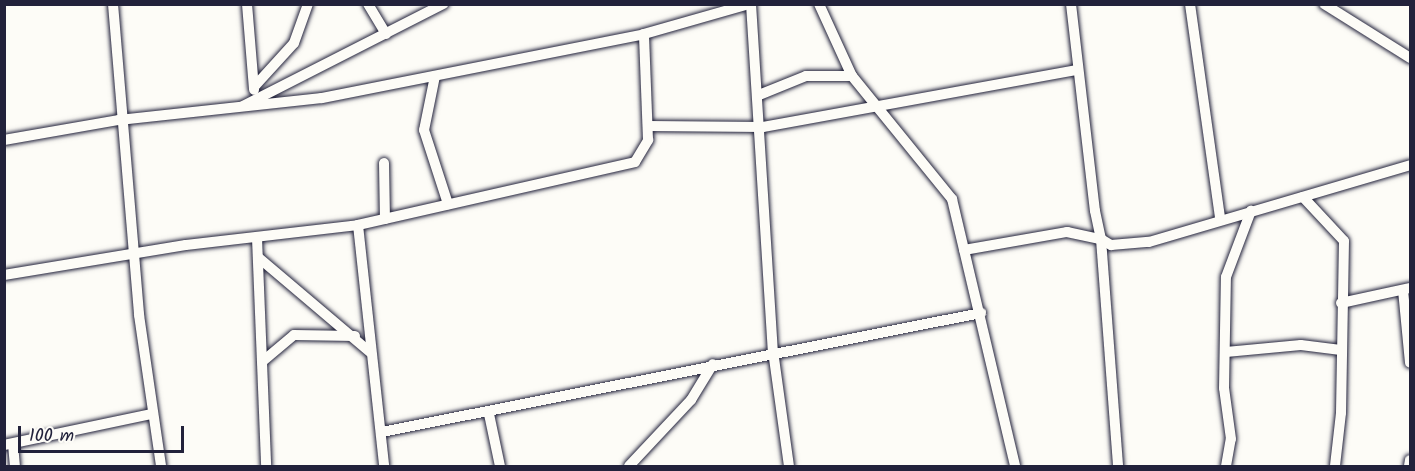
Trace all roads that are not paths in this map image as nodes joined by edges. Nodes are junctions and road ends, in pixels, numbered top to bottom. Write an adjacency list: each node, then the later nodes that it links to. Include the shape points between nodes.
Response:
1 (113, 4): 22 (street)
2 (247, 4): 17 (street)
3 (308, 4): 17 (street, via 286,55)
4 (368, 4): 11 (street)
5 (443, 4): 11 (street)
6 (750, 4): 12 (street); 18 (street)
7 (819, 4): 16 (street)
8 (1071, 4): 14 (street)
9 (1190, 4): 31 (street)
10 (1324, 4): 13 (street)
11 (386, 34): 19 (street)
12 (644, 34): 15 (street); 23 (street)
13 (1410, 58)
14 (1076, 70): 20 (street); 35 (street)
15 (435, 76): 21 (street); 29 (street, via 424,130)
16 (852, 76): 18 (street, via 806,76); 20 (street)
17 (254, 87): 19 (street)
18 (759, 94): 24 (street)
19 (254, 99): 21 (street)
20 (877, 106): 24 (street); 36 (street, via 918,163 948,191)
21 (241, 107): 22 (street)
22 (119, 120): 25 (street); 37 (street)
23 (648, 126): 24 (street); 29 (street, via 646,150 635,162)
24 (763, 127): 45 (street)
25 (4, 140)
26 (384, 163): 32 (street)
27 (1410, 165): 28 (street)
28 (1303, 197): 30 (street); 41 (street, via 1344,241)
29 (448, 204): 32 (street)
30 (1251, 210): 31 (street); 47 (street, via 1227,277)
31 (1220, 218): 35 (street, via 1149,242 1123,246)
32 (385, 219): 33 (street)
33 (358, 225): 34 (street); 46 (street)
34 (257, 238): 37 (street); 38 (street)
35 (1101, 240): 36 (street, via 1067,232); 63 (street)
36 (964, 250): 42 (street)
37 (132, 255): 39 (street); 51 (street)
38 (259, 258): 43 (street); 48 (street)
39 (4, 275)
40 (1406, 289): 41 (street); 49 (street)
41 (1341, 303): 44 (street)
42 (981, 313): 45 (street); 62 (street)
43 (355, 336): 46 (street); 48 (street, via 294,335)
44 (1341, 350): 47 (street, via 1301,345); 65 (street)
45 (773, 351): 50 (street); 61 (street)
46 (370, 352): 53 (street)
47 (1226, 352): 64 (street, via 1231,439)
48 (263, 362): 57 (street)
49 (1410, 363)
50 (713, 364): 52 (street); 60 (street, via 691,400)
51 (151, 414): 54 (street); 56 (street)
52 (489, 414): 53 (street); 59 (street)
53 (382, 432): 58 (street)
54 (9, 444): 55 (street)
55 (15, 466)
56 (161, 466)
57 (266, 466)
58 (384, 466)
59 (500, 466)
60 (629, 466)
61 (789, 466)
62 (1015, 466)
63 (1119, 466)
64 (1226, 466)
65 (1335, 466)

